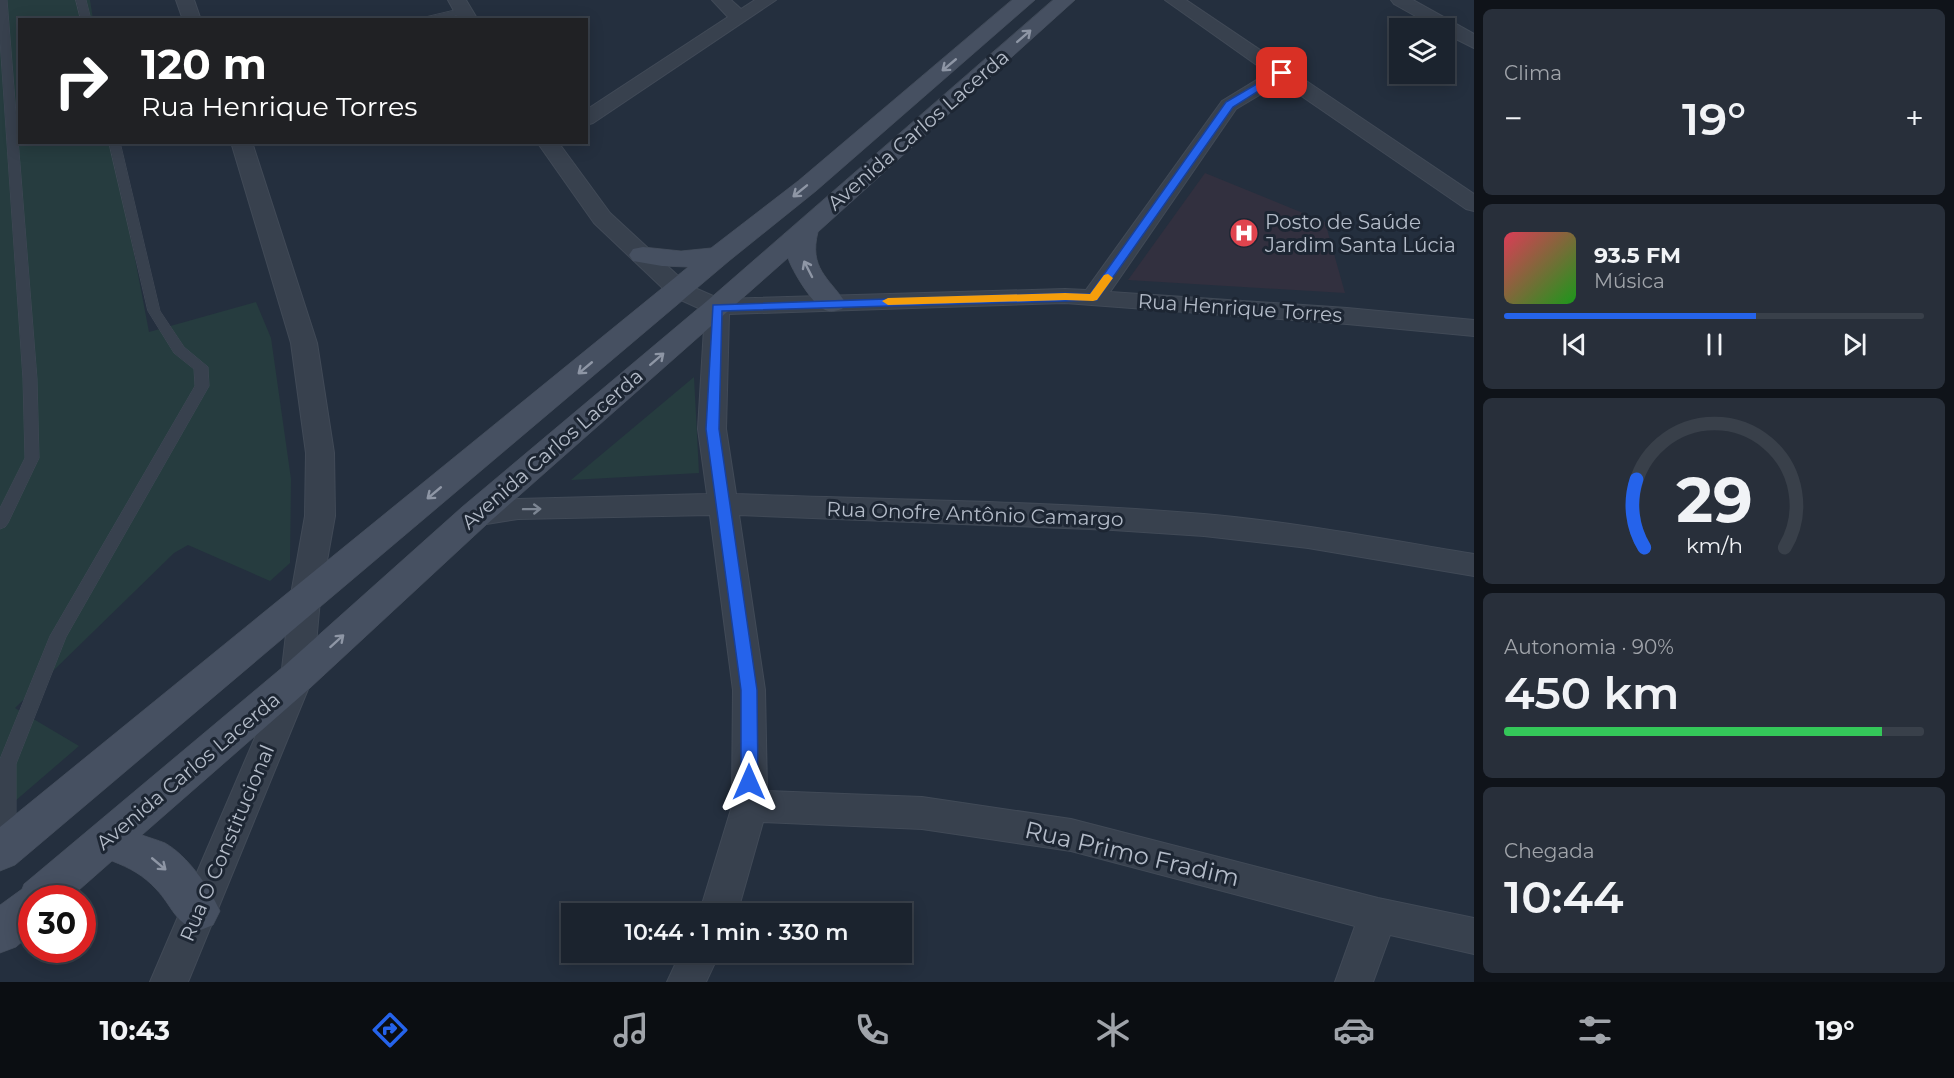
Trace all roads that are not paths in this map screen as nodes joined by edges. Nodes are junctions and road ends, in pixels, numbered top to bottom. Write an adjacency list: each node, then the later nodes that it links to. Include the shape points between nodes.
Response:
1 (2, 0): 32 (lane, via 30,379 32,459)
2 (81, 0): 11 (lane)
3 (185, 0): 12 (street)
4 (721, 0): 14 (street)
5 (767, 0): 14 (street)
6 (1025, 0): 24 (main road, Avenida Carlos Lacerda, one-way to 24, via 807,186)
7 (1065, 0): 22 (main road, Avenida Carlos Lacerda, one-way to 7)
8 (1174, 0): 16 (street)
9 (1400, 0): 15 (street)
10 (463, 10): 13 (lane)
11 (86, 18)
12 (191, 18)
13 (427, 18)
14 (739, 18): 17 (street)
15 (1474, 42)
16 (1282, 73): 21 (street); 26 (street, via 1229,105)
17 (588, 118)
18 (114, 144): 38 (lane, via 154,311 179,350 201,367 202,386 58,636 7,764)
19 (242, 144): 34 (street, Rua O Constitucional, via 304,343 321,453 320,516)
20 (548, 144): 23 (street, via 602,218)
21 (1474, 204)
22 (805, 230): 27 (main road, one-way to 22, via 805,263 801,249); 28 (main road, Avenida Carlos Lacerda)
23 (643, 255): 24 (main road, via 692,260); 25 (street)
24 (719, 255): 25 (main road, Avenida Carlos Lacerda)
25 (679, 290): 28 (street); 34 (main road, Avenida Carlos Lacerda, one-way to 34)
26 (1093, 298): 27 (street, Rua Henrique Torres); 29 (street, Rua Henrique Torres)
27 (832, 303): 28 (street, Rua Henrique Torres)
28 (717, 307): 30 (street, via 712,429); 31 (main road, Avenida Carlos Lacerda, one-way to 28)
29 (1474, 328)
30 (724, 504): 31 (street, Rua Onofre Antônio Camargo, one-way to 30, via 518,510); 33 (street, Rua Onofre Antônio Camargo, via 1204,525 1308,537); 36 (street, via 749,690)
31 (474, 516): 35 (main road, Avenida Carlos Lacerda, one-way to 31)
32 (0, 523)
33 (1474, 565)
34 (305, 600): 35 (street, Rua O Constitucional); 38 (main road, Avenida Carlos Lacerda)
35 (297, 677): 37 (main road, Avenida Carlos Lacerda); 41 (street, Rua O Constitucional)
36 (750, 806): 40 (street); 42 (street, Rua Primo Fradim, via 922,813 1071,835)
37 (106, 840): 39 (main road, Avenida Carlos Lacerda); 41 (main road, one-way to 41, via 151,857 163,866)
38 (4, 849)
39 (54, 885)
40 (721, 903)
41 (198, 911): 47 (street, Rua O Constitucional)
42 (1377, 915): 45 (street, Rua Primo Fradim); 49 (street)
43 (18, 917): 44 (main road)
44 (0, 932)
45 (1474, 936)
46 (696, 963): 48 (street)
47 (169, 982)
48 (686, 982)
49 (1354, 982)

